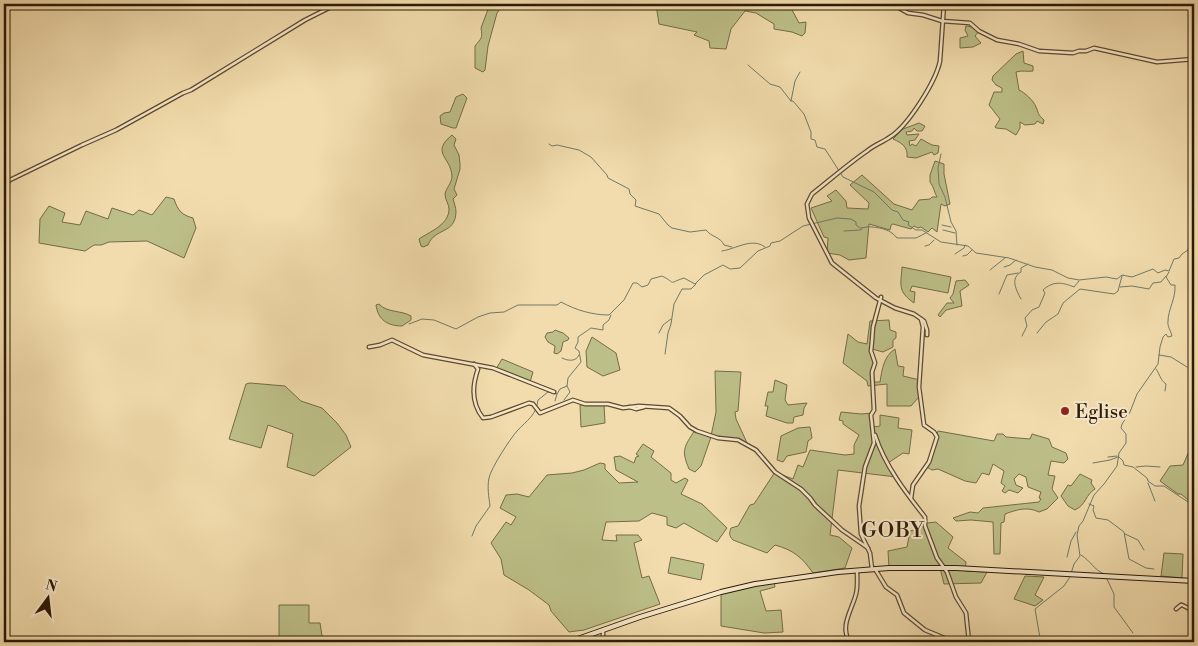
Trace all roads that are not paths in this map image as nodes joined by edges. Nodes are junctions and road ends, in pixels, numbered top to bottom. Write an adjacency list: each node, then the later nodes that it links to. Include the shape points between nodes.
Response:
1 (333, 4): 6 (street, via 191,90)
2 (892, 4): 4 (street, via 908,13)
3 (944, 4): 4 (street)
4 (942, 21): 5 (street, via 970,23 978,31 997,40 1039,51 1073,53 1094,48 1157,62); 8 (street, via 938,69 908,120 891,137 868,150 810,196 807,204 810,218 832,262)
5 (1194, 59)
6 (4, 185)
7 (881, 297): 8 (street)
8 (881, 301): 9 (street); 14 (street, via 873,327 871,351 874,363)
9 (920, 318): 10 (street, via 926,325); 15 (street, via 923,327 919,387 923,422 937,437 929,462 912,485)
10 (927, 335)
11 (369, 347): 12 (street, via 392,340 431,357)
12 (474, 364): 13 (street, via 493,368); 16 (street, via 478,369 473,395 482,418 529,402 540,413 573,400 623,408 669,408 697,431 738,440 756,450 775,472 794,484 842,530)
13 (554, 392)
14 (873, 429): 15 (street, via 890,467 907,496); 16 (street, via 874,442 865,467 859,506 861,534)
15 (912, 498): 17 (street, via 925,517 925,526)
16 (868, 548): 18 (street)
17 (943, 568): 18 (main road); 20 (main road); 29 (street, via 966,613)
18 (874, 569): 19 (main road); 28 (street, via 886,587 898,597 904,613 925,630)
19 (857, 571): 23 (main road, via 755,584); 27 (street, via 857,592 846,625)
20 (1194, 581)
21 (1176, 609): 22 (street, via 1182,605)
22 (1194, 611)
23 (603, 630): 24 (main road); 26 (street)
24 (576, 641): 25 (main road)
25 (568, 642)
26 (603, 642)
27 (850, 642)
28 (954, 642)
29 (969, 642)

